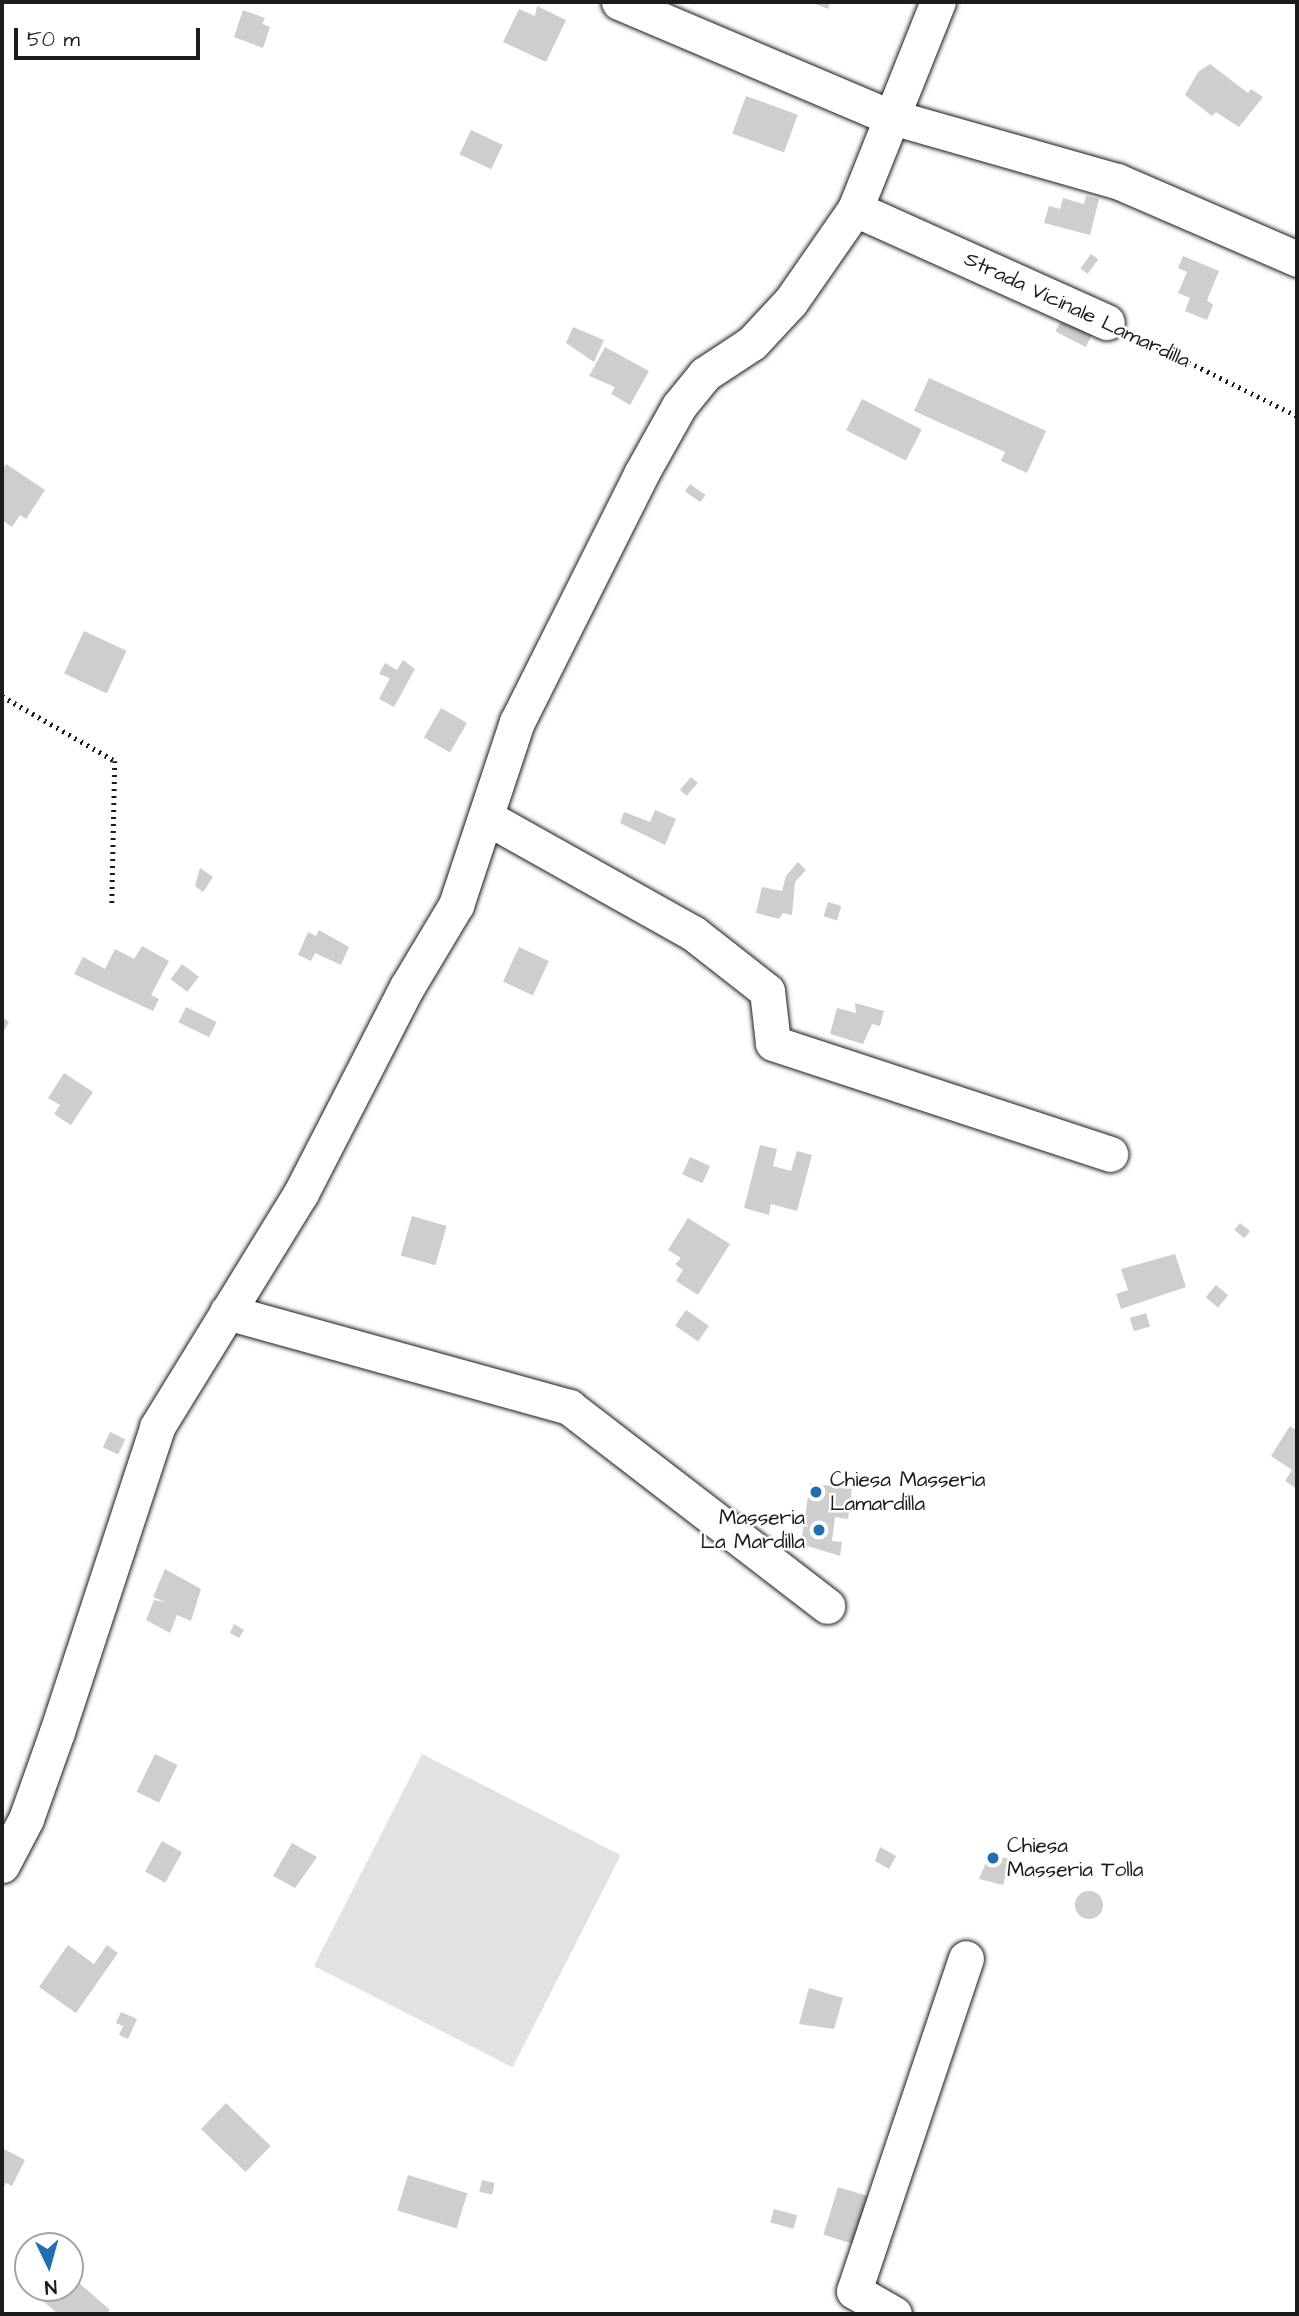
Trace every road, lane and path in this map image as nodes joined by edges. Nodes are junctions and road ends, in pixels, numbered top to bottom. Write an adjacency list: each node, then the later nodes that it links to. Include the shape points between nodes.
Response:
1 (619, 2): 3 (street)
2 (938, 2): 3 (street)
3 (895, 118): 4 (street); 5 (street, via 1117,181)
4 (855, 209): 6 (street, Strada Vicinale Lamardilla); 9 (street, via 791,301 752,343 705,374 679,406 522,711)
5 (1297, 259)
6 (1107, 322): 7 (path, Strada Vicinale Lamardilla)
7 (1297, 416)
8 (2, 696): 10 (path, via 115,761)
9 (486, 817): 11 (street, via 704,941 767,991 773,1043); 12 (street, via 456,905 407,987 301,1194)
10 (112, 903)
11 (1110, 1154)
12 (227, 1312): 13 (street, via 569,1407); 14 (street, via 157,1427 26,1819)
13 (827, 1606)
14 (2, 1866)
15 (966, 1958): 16 (street, via 854,2291)
16 (894, 2314)

